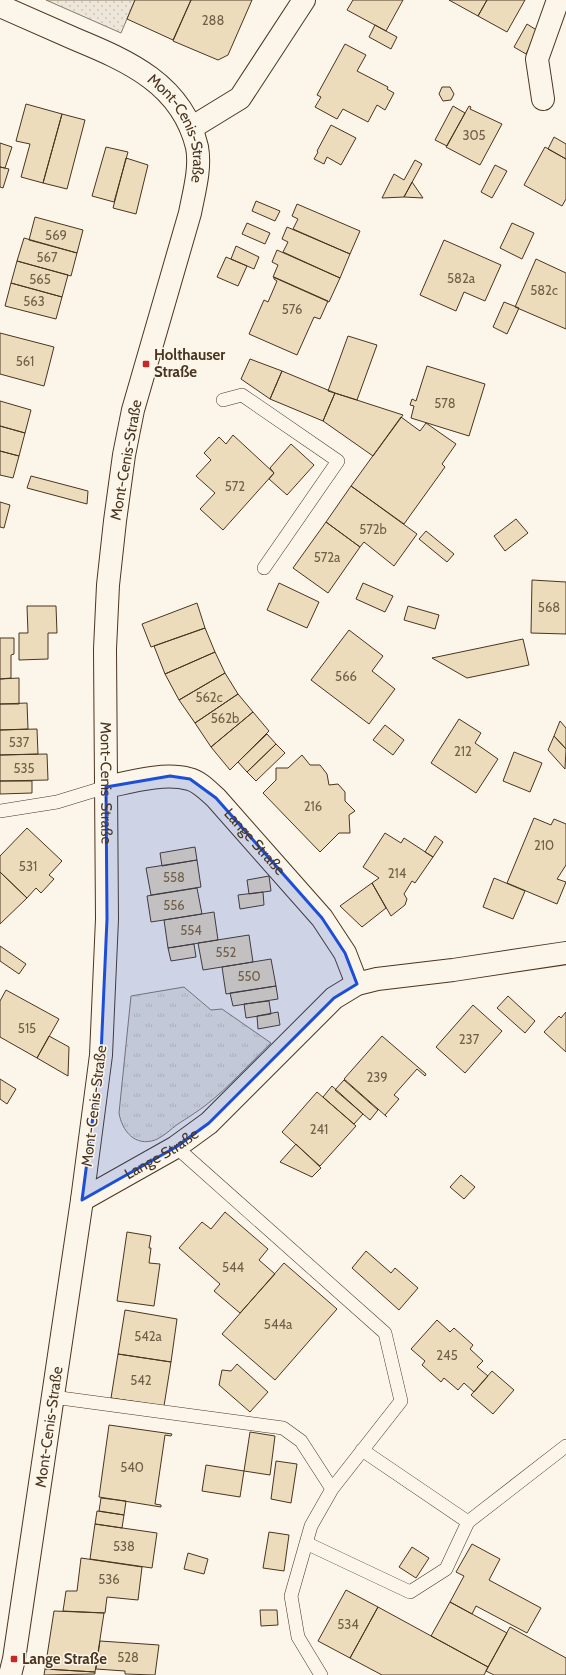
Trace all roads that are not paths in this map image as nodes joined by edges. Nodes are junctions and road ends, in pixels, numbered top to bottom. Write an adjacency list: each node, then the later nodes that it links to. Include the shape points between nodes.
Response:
1 (304, 0): 5 (main road, via 240,98)
2 (558, 0): 4 (main road, via 537,59)
3 (0, 6): 5 (main road, Mont-Cenis-Straße, via 122,59 139,69 169,93)
4 (543, 98)
5 (191, 128): 8 (main road, Mont-Cenis-Straße, via 197,148 195,188 133,410 115,521 105,648)
6 (223, 400): 7 (lane, via 242,395 338,461)
7 (264, 568)
8 (106, 788): 9 (lane, via 57,802); 11 (main road, Lange Straße, via 170,776 190,779 204,788 216,798 322,918 345,952); 13 (main road, Mont-Cenis-Straße, via 107,919 101,1054)
9 (0, 811)
10 (566, 953): 11 (main road, Lange Straße, via 377,979)
11 (357, 984): 12 (main road, Lange Straße, via 334,998 209,1123)
12 (176, 1147): 13 (main road, Lange Straße); 16 (lane, via 385,1333 401,1400)
13 (82, 1200): 14 (main road, Mont-Cenis-Straße)
14 (53, 1397): 17 (lane, via 283,1428 301,1441); 20 (main road, Mont-Cenis-Straße, via 29,1567)
15 (566, 1446): 18 (lane)
16 (362, 1450): 17 (lane); 18 (lane)
17 (332, 1489): 19 (lane, via 311,1526)
18 (468, 1522): 19 (lane, via 446,1569 410,1592)
19 (306, 1543): 21 (lane, via 291,1596 298,1637)
20 (10, 1675)
21 (321, 1675)

